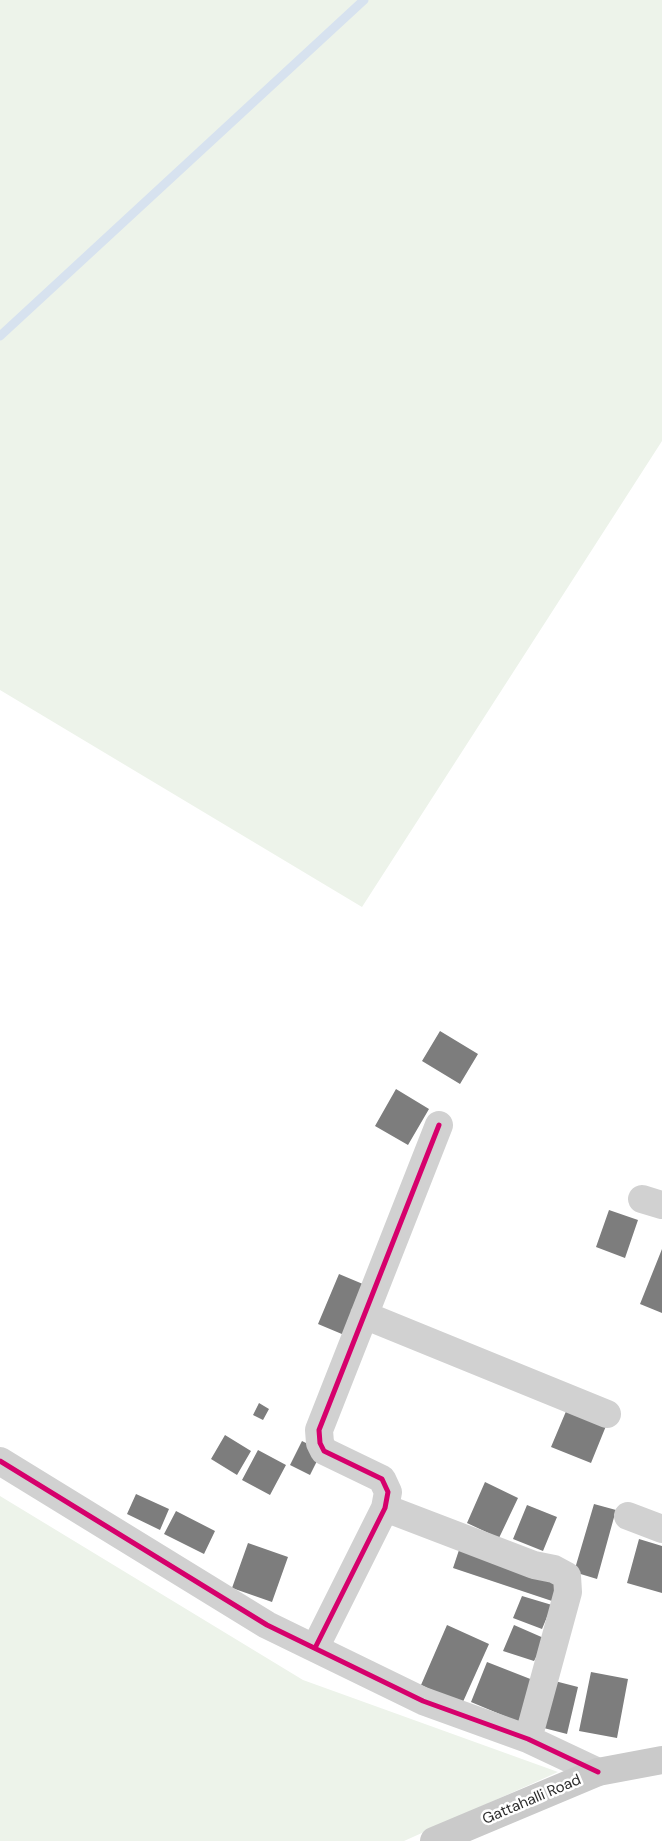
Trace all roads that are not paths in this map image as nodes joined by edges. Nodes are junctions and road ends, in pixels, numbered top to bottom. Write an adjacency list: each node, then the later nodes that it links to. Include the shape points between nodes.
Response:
1 (439, 1125): 2 (street)
2 (364, 1315): 3 (street); 5 (street, via 319,1430 320,1443 324,1451 382,1479 388,1492)
3 (607, 1414)
4 (0, 1461): 8 (street, via 267,1625)
5 (385, 1508): 8 (street); 9 (street, via 566,1576 568,1592)
6 (628, 1516): 7 (street)
7 (662, 1529)
8 (315, 1648): 9 (street, via 423,1701)
9 (528, 1739): 11 (street)
10 (662, 1760): 11 (main road, Gattahalli Road)
11 (598, 1772): 12 (main road, Gattahalli Road)
12 (434, 1841)

